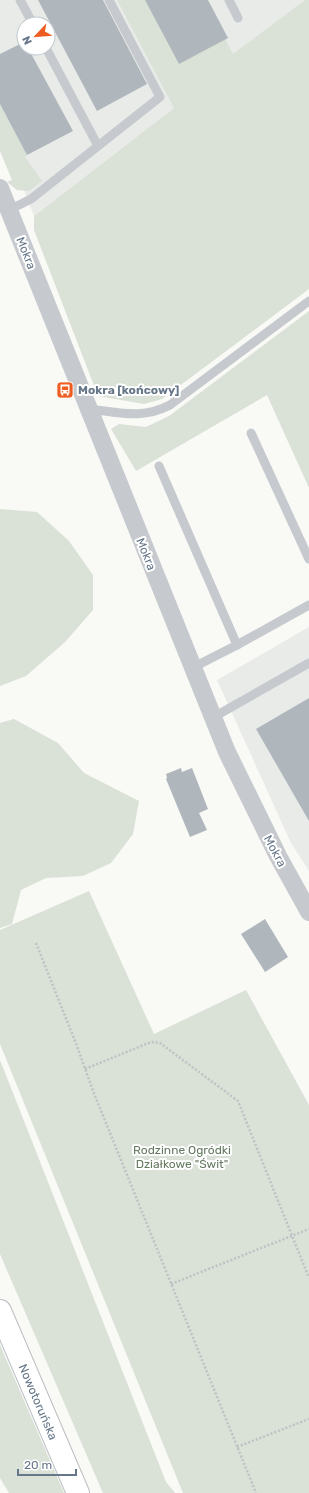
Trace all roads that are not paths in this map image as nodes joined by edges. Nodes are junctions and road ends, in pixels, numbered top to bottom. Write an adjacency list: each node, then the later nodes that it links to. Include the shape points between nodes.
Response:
1 (20, 0): 4 (lane)
2 (109, 0): 7 (lane, via 160,97)
3 (229, 0): 5 (lane)
4 (29, 16)
5 (238, 18)
6 (50, 56): 7 (lane)
7 (98, 146): 9 (lane, via 31,199)
8 (0, 188): 9 (street, Mokra)
9 (8, 210): 11 (street, Mokra)
10 (309, 301): 11 (lane, via 160,410 141,415)
11 (88, 409): 18 (street, Mokra)
12 (251, 433): 14 (lane)
13 (159, 466): 16 (lane)
14 (309, 559)
15 (309, 605): 16 (lane)
16 (237, 645): 18 (lane)
17 (309, 663): 19 (lane)
18 (192, 668): 19 (street, Mokra)
19 (212, 718): 20 (street, Mokra, via 260,822)
20 (309, 912)
21 (0, 1311): 22 (main road, Nowotoruńska)
22 (78, 1493)

